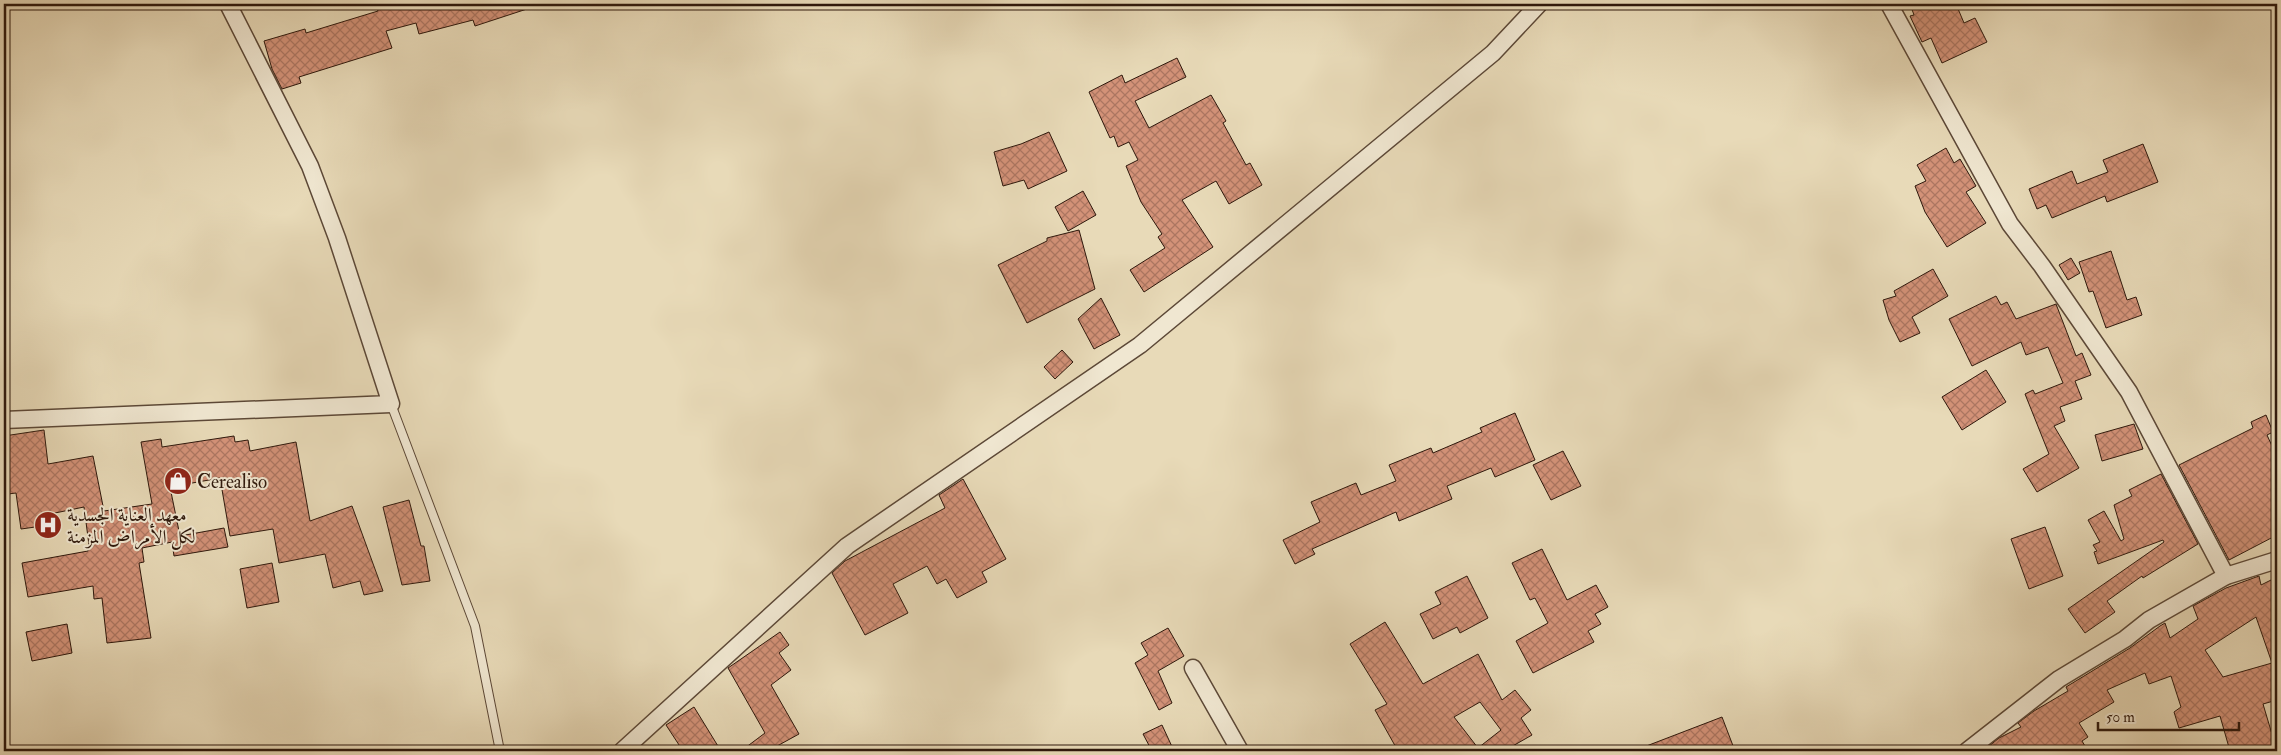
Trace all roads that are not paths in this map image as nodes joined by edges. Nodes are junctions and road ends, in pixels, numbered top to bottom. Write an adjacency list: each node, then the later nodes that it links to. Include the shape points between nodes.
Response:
1 (228, 4): 4 (street, via 310,166)
2 (1539, 4): 10 (street, via 1493,52 1140,345 847,546)
3 (1889, 4): 7 (street, via 2010,224 2129,392)
4 (391, 404): 5 (street); 9 (lane, via 475,626)
5 (4, 420)
6 (2277, 560): 7 (street)
7 (2226, 576): 12 (street, via 2149,620 2059,679)
8 (1193, 668): 11 (street)
9 (500, 751)
10 (622, 751)
11 (1240, 751)
12 (1967, 751)

